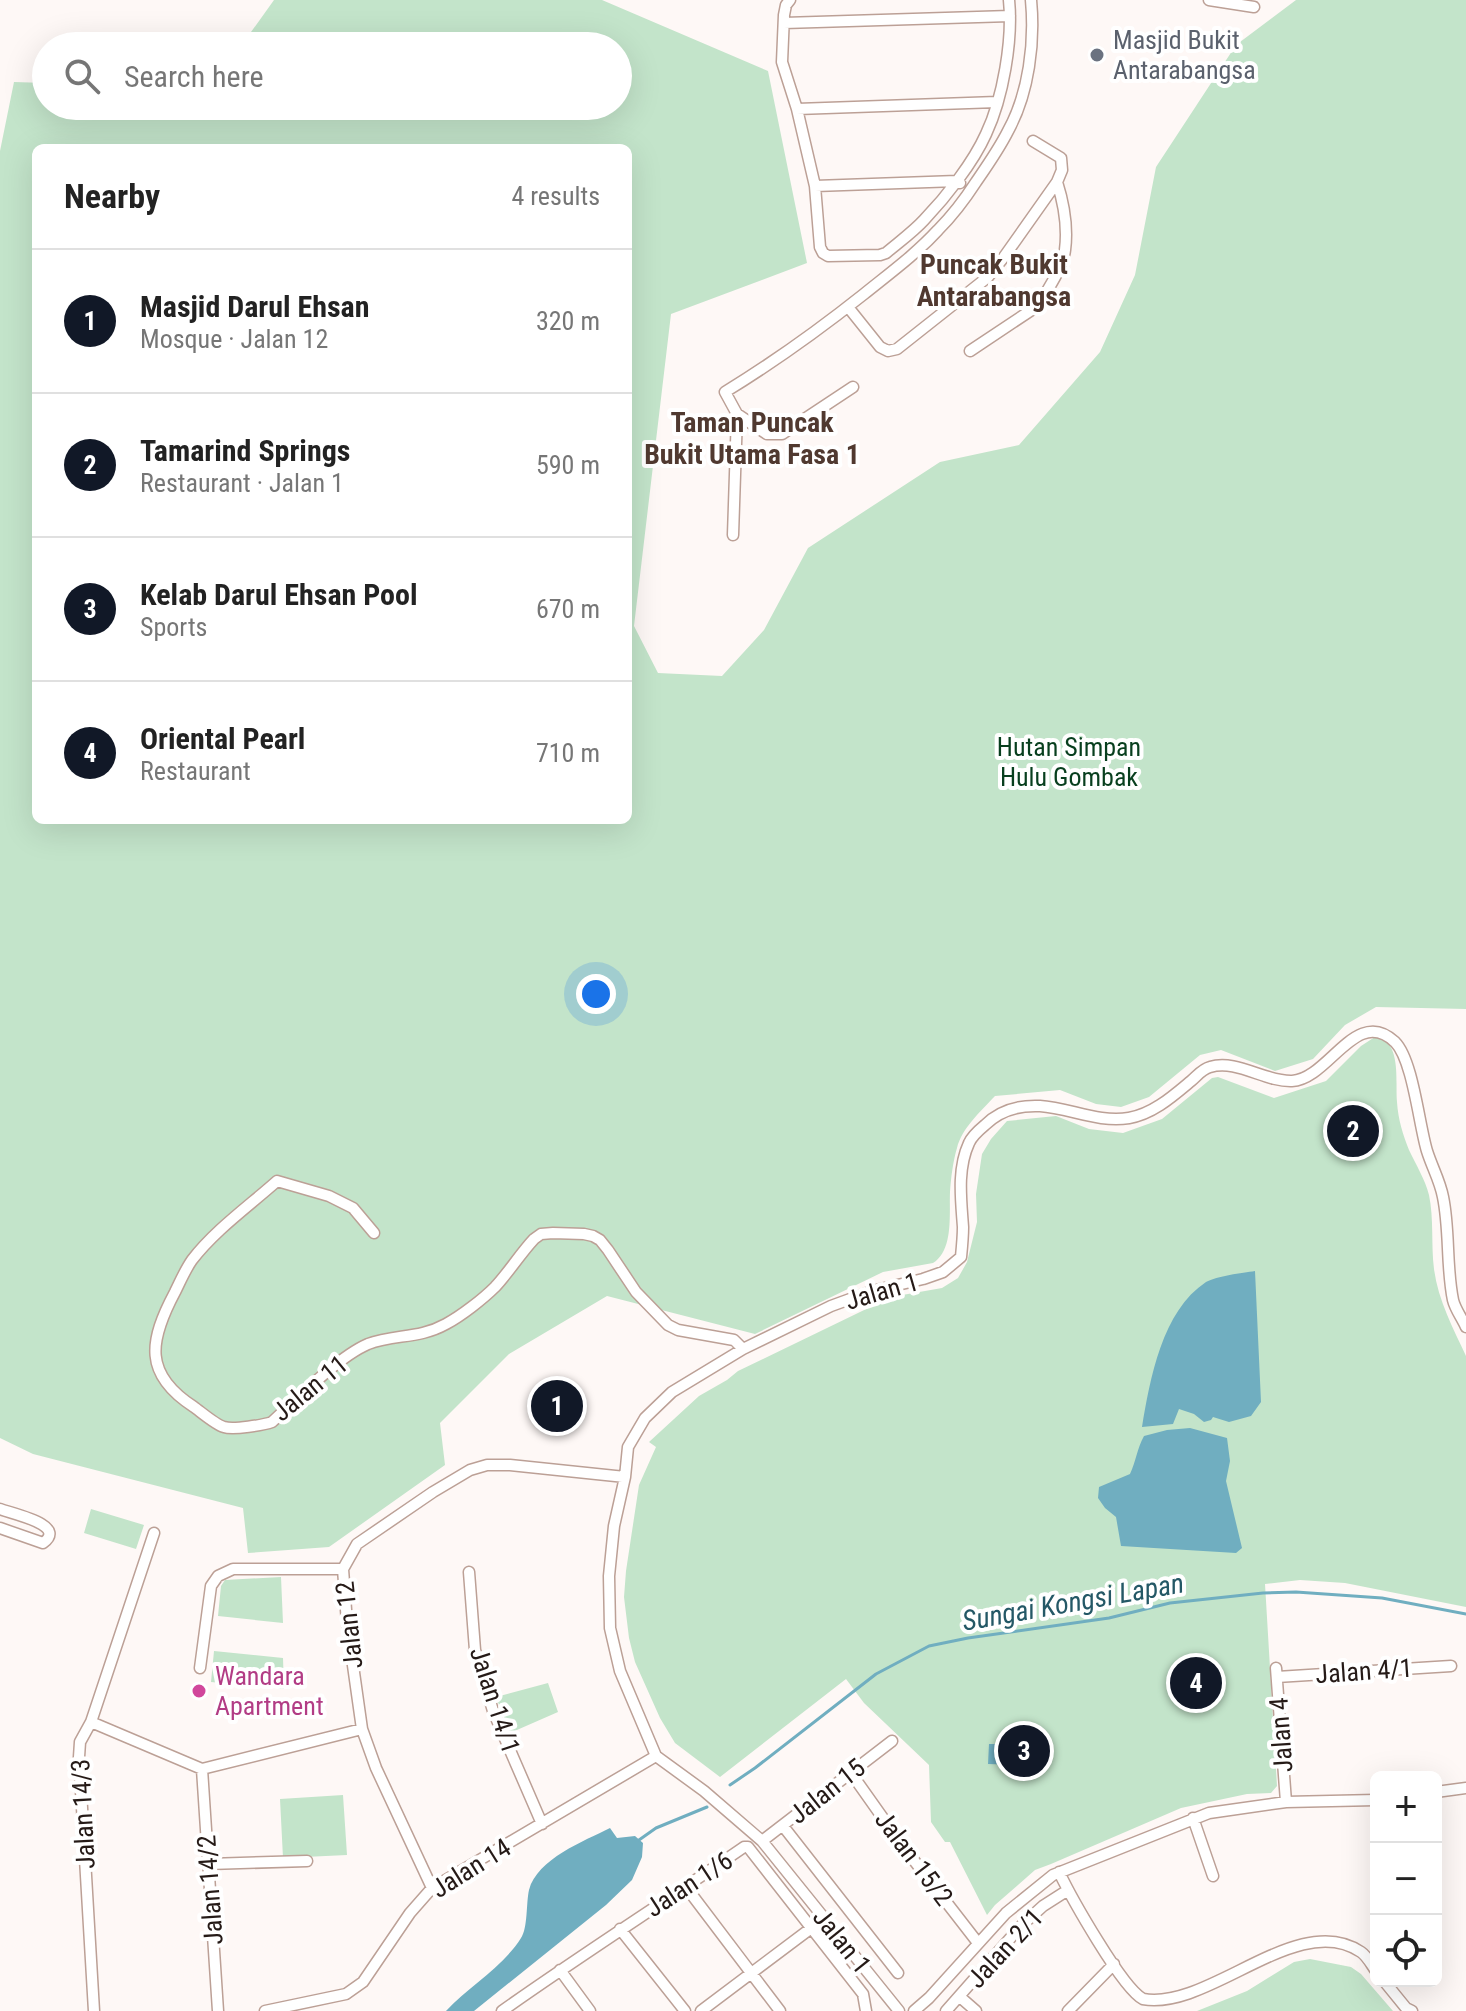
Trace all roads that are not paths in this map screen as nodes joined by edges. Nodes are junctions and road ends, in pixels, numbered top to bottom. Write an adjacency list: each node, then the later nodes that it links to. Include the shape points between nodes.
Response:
1 (790, 0): 7 (street)
2 (1009, 0): 6 (street)
3 (1031, 0): 14 (street, via 1030,55 1018,106 1010,129)
4 (1209, 0): 5 (street)
5 (1254, 7)
6 (1010, 16): 7 (street); 8 (street)
7 (784, 23): 9 (street, via 782,62)
8 (997, 102): 9 (street); 11 (street, via 986,134)
9 (797, 109): 13 (street)
10 (1033, 141): 12 (street, via 1061,158)
11 (957, 181): 13 (street); 13 (street, via 923,221 880,255 823,253); 14 (street)
12 (1057, 182): 15 (street, via 988,277 897,349 880,347); 16 (street, via 1064,205 1065,252 1054,276 1036,307)
13 (815, 186)
14 (972, 188): 15 (street, via 922,246)
15 (848, 307): 18 (street, via 725,392)
16 (970, 351)
17 (853, 387): 18 (street, via 782,434 767,434)
18 (737, 414): 19 (street)
19 (733, 535)
20 (374, 1233): 24 (street, Jalan 11, via 353,1208 277,1181 191,1261 155,1342 163,1380 178,1397 224,1427 272,1422 367,1345 430,1332 449,1322 494,1288 534,1239 553,1233 600,1240 636,1292 668,1325 734,1340)
21 (1466, 1301): 22 (street)
22 (1453, 1302): 23 (street, Jalan 1); 24 (street, Jalan 1, via 1443,1197 1404,1055 1380,1033 1367,1032 1304,1078 1282,1080 1218,1065 1205,1068 1152,1111 1130,1118 1101,1119 1041,1106 997,1114 970,1141 964,1160 961,1257 943,1272 831,1306)
23 (1466, 1327)
24 (743, 1349): 25 (street, Jalan 1, via 672,1392 645,1418 628,1447)
25 (625, 1477): 29 (street, Jalan 12, via 510,1465 470,1470 357,1544); 37 (street, Jalan 1, via 609,1576 610,1628 620,1671)
26 (0, 1509): 27 (street, via 40,1523 50,1535 43,1543)
27 (0, 1528)
28 (154, 1533): 34 (street, Jalan 14/3)
29 (343, 1569): 32 (street, via 233,1569 218,1576 211,1586); 35 (street, Jalan 12)
30 (469, 1572): 45 (street, Jalan 14/1, via 475,1650 493,1711)
31 (1451, 1666): 33 (street, Jalan 4/1)
32 (200, 1668)
33 (1276, 1672): 43 (street, Jalan 4)
34 (91, 1722): 38 (street); 66 (street, Jalan 14/3, via 79,1757)
35 (362, 1729): 38 (street); 53 (street, Jalan 12)
36 (892, 1741): 39 (street, Jalan 15)
37 (656, 1756): 45 (street, Jalan 14); 47 (street, Jalan 1)
38 (202, 1769): 49 (street, Jalan 14/2)
39 (851, 1773): 46 (street, Jalan 15); 58 (street, Jalan 15/2)
40 (1466, 1788): 41 (street)
41 (1442, 1791)
42 (1370, 1800): 43 (street)
43 (1286, 1802): 44 (street)
44 (1193, 1818): 50 (street); 51 (street)
45 (542, 1824): 53 (street, Jalan 14)
46 (783, 1826): 47 (street, Jalan 15); 62 (street)
47 (762, 1841): 55 (street, Jalan 1)
48 (307, 1861): 49 (street)
49 (209, 1864): 67 (street, Jalan 14/2)
50 (1059, 1872): 54 (street); 58 (street, via 1017,1903)
51 (1213, 1876)
52 (686, 1887): 56 (street, Jalan 1/6, via 748,1847); 57 (street, Jalan 1/6); 63 (street)
53 (432, 1888): 68 (street, Jalan 14, via 363,1982 346,1994)
54 (1068, 1890): 60 (street); 65 (street, Jalan 2/1, via 1021,1926)
55 (824, 1918): 56 (street); 75 (street, Jalan 1)
56 (811, 1928): 63 (street); 74 (street, Jalan 1/6, via 863,1994)
57 (620, 1929): 61 (street, Jalan 1/6); 71 (street)
58 (978, 1943): 76 (street)
59 (1370, 1962): 60 (street, via 1347,1945 1323,1942 1213,1993 1164,2005 1132,1991)
60 (1114, 1964): 79 (street)
61 (560, 1970): 69 (street, Jalan 1/6); 70 (street)
62 (898, 1973)
63 (752, 1974): 72 (street); 73 (street)
64 (1389, 1987): 80 (street)
65 (960, 1997): 77 (street, Jalan 2/1); 78 (street)
66 (94, 2011)
67 (218, 2011)
68 (265, 2011)
69 (502, 2011)
70 (590, 2011)
71 (685, 2011)
72 (701, 2011)
73 (780, 2011)
74 (866, 2011)
75 (899, 2011)
76 (914, 2011)
77 (946, 2011)
78 (976, 2011)
79 (1068, 2011)
80 (1412, 2011)

